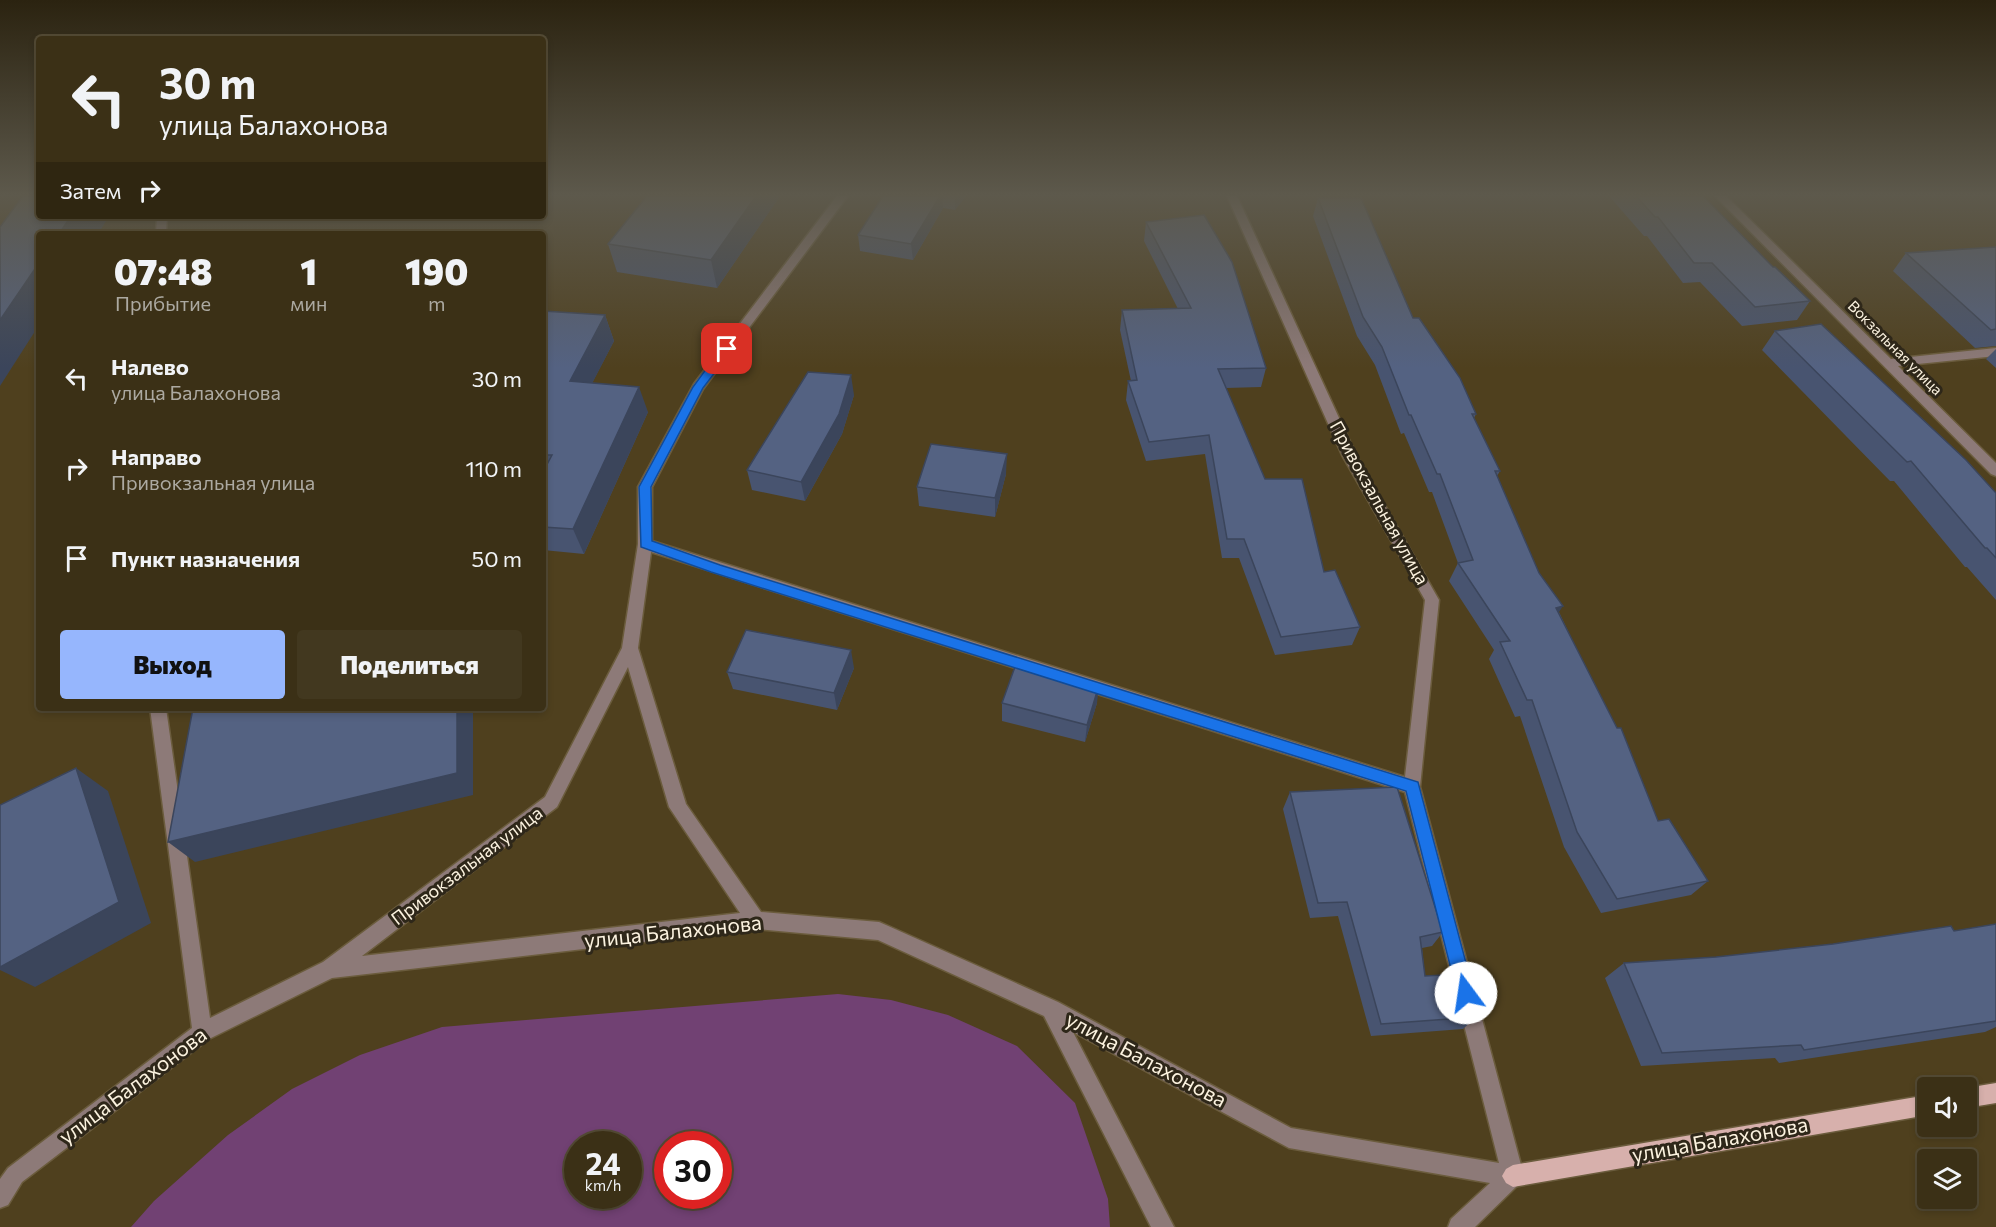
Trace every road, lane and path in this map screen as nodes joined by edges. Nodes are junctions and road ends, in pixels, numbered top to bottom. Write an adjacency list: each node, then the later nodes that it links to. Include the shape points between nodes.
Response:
1 (800, 253): 7 (street, Привокзальная улица, via 698,387 645,487)
2 (1258, 253): 10 (street, Привокзальная улица, via 1349,455 1432,600)
3 (1778, 253): 5 (street, Вокзальная улица)
4 (1996, 352): 5 (street)
5 (1889, 363): 6 (street, Вокзальная улица)
6 (1996, 471)
7 (645, 544): 8 (street, Привокзальная улица); 10 (street)
8 (630, 648): 11 (street, Привокзальная улица, via 678,807); 12 (street, Привокзальная улица, via 551,802)
9 (158, 711): 14 (street)
10 (1412, 787): 18 (street, Привокзальная улица)
11 (756, 920): 12 (street, улица Балахонова); 13 (street, улица Балахонова, via 879,931)
12 (330, 969): 14 (street, улица Балахонова)
13 (1051, 1009): 18 (street, улица Балахонова, via 1289,1138); 20 (street)
14 (202, 1032): 19 (street, улица Балахонова, via 15,1175)
15 (1996, 1093): 16 (main road)
16 (1977, 1096)
17 (1917, 1107): 18 (main road, улица Балахонова)
18 (1513, 1176): 21 (street)
19 (0, 1197)
20 (1162, 1227)
21 (1459, 1227)

